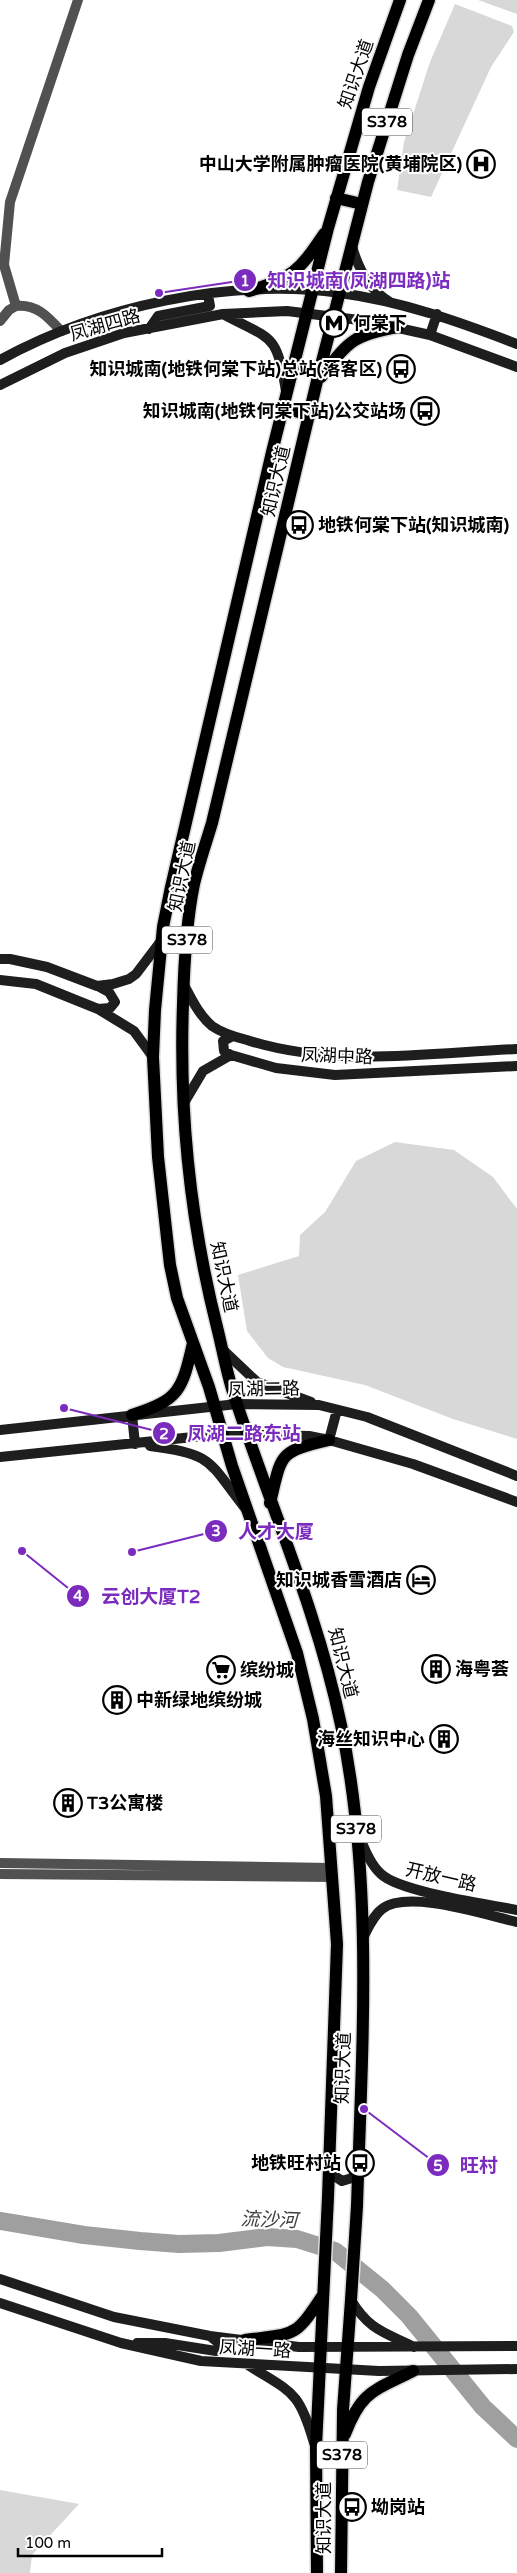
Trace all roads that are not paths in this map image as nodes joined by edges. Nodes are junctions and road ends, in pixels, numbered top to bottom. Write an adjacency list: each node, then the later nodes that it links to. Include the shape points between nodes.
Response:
1 (78, 0): 12 (street, via 10,202 4,265)
2 (400, 0): 4 (main road, 知识大道 / S378, via 369,87)
3 (429, 0): 5 (main road, 知识大道 / S378, via 408,55)
4 (336, 198): 5 (main road); 6 (main road, 知识大道 / S378)
5 (362, 204): 7 (main road, 知识大道 / S378)
6 (328, 228): 8 (main road, via 305,262 290,276); 9 (main road, 知识大道 / S378)
7 (352, 246): 10 (main road, 知识大道 / S378); 13 (street, via 358,267 373,287 388,301)
8 (249, 291): 9 (street, 凤湖四路); 11 (street, 凤湖四路)
9 (313, 291): 10 (street, 凤湖四路); 14 (main road, 知识大道 / S378)
10 (340, 293): 13 (street, 凤湖四路); 17 (main road, 知识大道 / S378)
11 (208, 295): 20 (street, via 210,306 158,316); 21 (street, 凤湖四路, via 117,312)
12 (16, 306): 18 (street); 21 (street, via 24,305 41,311)
13 (408, 307): 16 (street, 凤湖四路)
14 (307, 313): 15 (street, 凤湖四路); 17 (street, 凤湖四路); 28 (main road, 知识大道 / S378)
15 (223, 314): 20 (street, 凤湖四路); 28 (street, via 258,331 276,347)
16 (437, 314): 22 (street); 23 (street, 凤湖四路)
17 (334, 317): 19 (street, 凤湖四路); 26 (main road, 知识大道 / S378)
18 (0, 321)
19 (398, 327): 22 (street, 凤湖四路); 26 (main road, via 360,335 349,342)
20 (149, 329): 27 (street, 凤湖四路, via 65,353)
21 (61, 331): 24 (street, 凤湖四路)
22 (430, 335): 25 (street, 凤湖四路)
23 (517, 344)
24 (1, 357)
25 (517, 367)
26 (318, 381): 30 (main road, 知识大道 / S378)
27 (0, 385)
28 (287, 395): 29 (main road, 知识大道 / S378)
29 (284, 408): 30 (main road); 31 (main road, 知识大道 / S378, via 188,805)
30 (310, 415): 34 (main road, 知识大道 / S378, via 212,823 194,885)
31 (162, 940): 35 (street, via 144,966 130,979); 40 (main road, 知识大道 / S378)
32 (0, 959): 35 (street, via 47,967)
33 (0, 980): 36 (street, via 36,984)
34 (184, 985): 37 (street, 凤湖中路, via 205,1020); 42 (main road, 知识大道 / S378)
35 (97, 986): 36 (street, via 109,992 115,1002 110,1008)
36 (98, 1008): 40 (street, via 134,1031)
37 (233, 1036): 38 (street, 凤湖中路, via 277,1049 323,1056); 39 (street, via 223,1041 224,1051)
38 (517, 1049)
39 (230, 1055): 41 (street, 凤湖中路, via 276,1068 335,1075); 42 (street, via 203,1071)
40 (153, 1056): 43 (main road, 知识大道 / S378, via 164,1220 178,1298)
41 (517, 1066)
42 (182, 1106): 44 (main road, 知识大道 / S378, via 201,1260)
43 (193, 1344): 47 (main road, 知识大道 / S378); 49 (main road, via 184,1380 174,1394 158,1406)
44 (222, 1348): 45 (main road, 知识大道 / S378); 46 (street, via 257,1382)
45 (237, 1404): 46 (street, 凤湖二路); 47 (street, 凤湖二路); 52 (main road, 知识大道 / S378)
46 (319, 1405): 48 (street, 凤湖二路)
47 (214, 1406): 49 (street, 凤湖二路); 51 (main road, 知识大道 / S378)
48 (337, 1410): 53 (street); 56 (street, 凤湖二路, via 366,1417)
49 (132, 1415): 50 (street, 凤湖二路); 54 (street)
50 (0, 1430)
51 (222, 1434): 52 (street); 54 (street); 59 (main road, 知识大道 / S378)
52 (248, 1434): 53 (street, via 309,1436); 58 (main road, 知识大道 / S378)
53 (329, 1440): 57 (street, via 413,1464); 58 (main road, via 299,1447 283,1457 278,1465)
54 (135, 1444): 55 (street); 59 (street, via 201,1456 218,1472)
55 (0, 1457)
56 (517, 1476)
57 (517, 1502)
58 (270, 1503): 60 (main road, 知识大道 / S378, via 318,1632 341,1726)
59 (252, 1517): 62 (main road, 知识大道 / S378, via 297,1653 310,1709 326,1796)
60 (356, 1830): 64 (street, 开放一路, via 367,1855 388,1880 410,1888); 66 (main road, 知识大道 / S378)
61 (0, 1863): 62 (street)
62 (332, 1873): 63 (street); 67 (main road, 知识大道 / S378, via 337,1944)
63 (0, 1874)
64 (517, 1910)
65 (517, 1922): 66 (street, 开放一路, via 428,1902 400,1901 378,1913)
66 (363, 1938): 68 (main road, 知识大道 / S378)
67 (330, 2165): 68 (street, via 333,2175 342,2181 352,2178); 70 (main road, 知识大道 / S378)
68 (358, 2167): 71 (main road, 知识大道 / S378, bridge)
69 (0, 2279): 73 (street, 凤湖一路, via 114,2317)
70 (323, 2291): 74 (main road, via 298,2330); 78 (main road, 知识大道 / S378)
71 (351, 2300): 77 (street, via 373,2327); 79 (main road, 知识大道 / S378)
72 (0, 2303): 75 (street, 凤湖一路)
73 (210, 2336): 74 (street, 凤湖一路); 75 (street, via 220,2344 216,2351 165,2343)
74 (245, 2340): 78 (street, 凤湖一路)
75 (121, 2343): 80 (street, 凤湖一路, via 201,2361)
76 (517, 2346): 77 (street, 凤湖一路)
77 (415, 2347): 79 (street, 凤湖一路)
78 (321, 2348): 79 (street, 凤湖一路); 81 (main road, 知识大道 / S378)
79 (348, 2348): 83 (main road, 知识大道 / S378)
80 (247, 2365): 81 (street, 凤湖一路); 86 (street, via 297,2398)
81 (320, 2369): 83 (street, 凤湖一路); 86 (main road, 知识大道 / S378)
82 (517, 2369): 84 (street, 凤湖一路)
83 (346, 2370): 84 (street, 凤湖一路); 85 (main road, 知识大道 / S378)
84 (413, 2372): 85 (main road, via 370,2392 356,2411)
85 (342, 2441): 88 (main road, 知识大道 / S378)
86 (316, 2447): 87 (main road, 知识大道 / S378)
87 (317, 2573)
88 (341, 2573)

